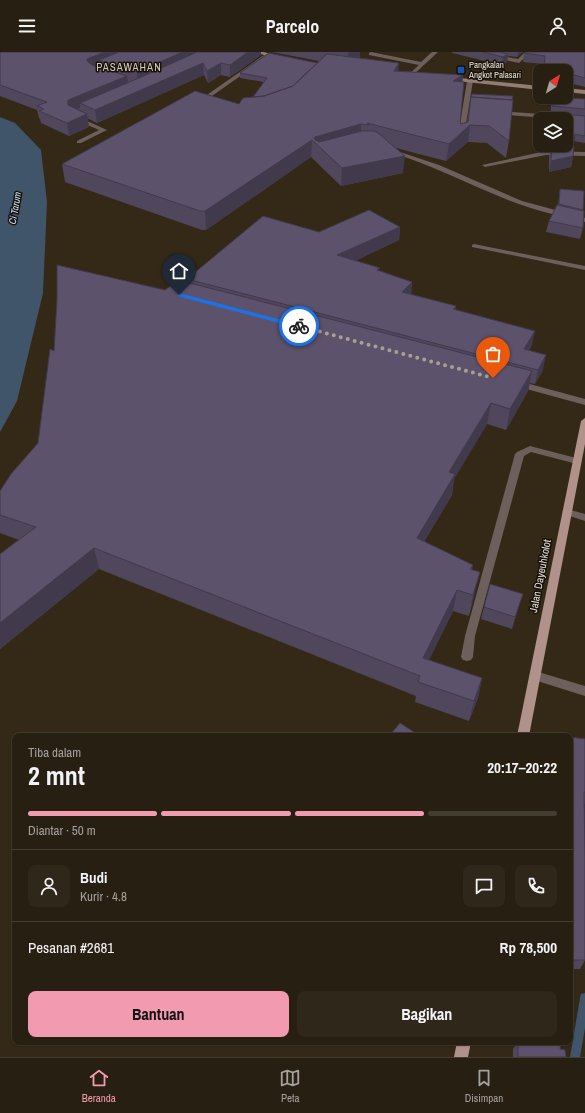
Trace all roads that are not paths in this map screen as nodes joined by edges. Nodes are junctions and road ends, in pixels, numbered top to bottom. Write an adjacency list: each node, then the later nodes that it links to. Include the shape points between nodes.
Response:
1 (258, 52): 6 (main road)
2 (435, 52): 8 (street)
3 (470, 52): 4 (street, via 519,62)
4 (528, 52)
5 (371, 54): 8 (street)
6 (266, 55): 7 (main road); 17 (street, via 206,98)
7 (286, 59)
8 (422, 64): 10 (street)
9 (404, 74): 10 (main road)
10 (411, 75): 11 (main road)
11 (419, 76)
12 (442, 78): 13 (main road)
13 (470, 81): 14 (main road); 18 (street)
14 (533, 87)
15 (573, 91): 16 (main road)
16 (585, 92)
17 (218, 107)
18 (465, 110): 19 (street); 23 (street)
19 (472, 110)
20 (81, 112): 24 (street, via 73,116 104,130)
21 (495, 112): 22 (street)
22 (585, 119)
23 (461, 139)
24 (79, 142)
25 (388, 150): 28 (street, via 442,168 511,199)
26 (585, 154): 27 (street, via 546,153)
27 (485, 165)
28 (585, 220)
29 (474, 246): 30 (street)
30 (585, 268)
31 (507, 381): 32 (street)
32 (585, 402)
33 (585, 421): 34 (main road, Jalan Dayeuhkolot)
34 (577, 461): 35 (main road, Jalan Dayeuhkolot); 37 (street, via 530,449 520,454 470,636)
35 (567, 512): 36 (street); 38 (main road, Jalan Dayeuhkolot)
36 (585, 518)
37 (467, 657)
38 (535, 676): 39 (street); 40 (main road, Jalan Dayeuhkolot)
39 (585, 691)
40 (524, 733)
41 (463, 1045): 42 (main road)
42 (461, 1057)

